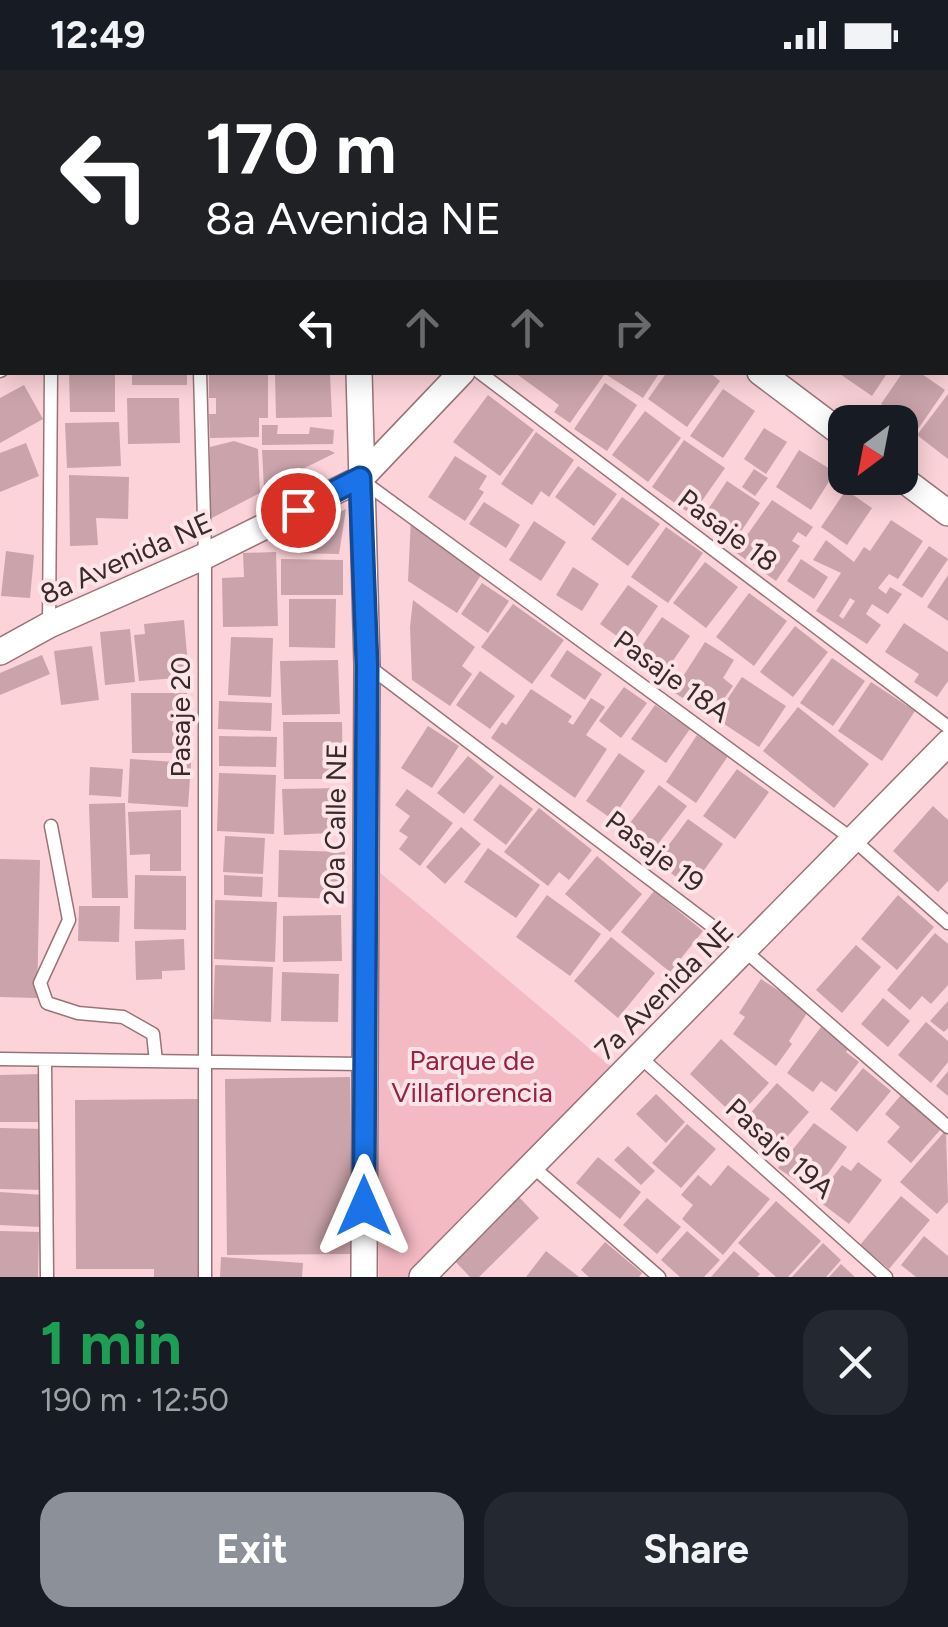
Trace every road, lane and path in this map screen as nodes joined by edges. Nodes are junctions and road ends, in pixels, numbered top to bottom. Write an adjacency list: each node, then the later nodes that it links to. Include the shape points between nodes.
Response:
1 (51, 375): 12 (lane)
2 (200, 375): 11 (lane, Pasaje 20)
3 (359, 375): 8 (street, 20a Calle NE)
4 (459, 375): 8 (street, 8a Avenida NE)
5 (482, 375): 15 (lane, Pasaje 18)
6 (764, 375): 7 (street)
7 (828, 423)
8 (360, 478): 11 (street, 8a Avenida NE); 14 (street, 20a Calle NE); 18 (lane, Pasaje 18A)
9 (918, 490): 10 (street)
10 (948, 512)
11 (205, 556): 12 (street, 8a Avenida NE); 25 (lane, Pasaje 20)
12 (49, 625): 13 (street, 8a Avenida NE)
13 (0, 652)
14 (367, 665): 20 (lane, Pasaje 19); 26 (street, 20a Calle NE)
15 (948, 727)
16 (948, 743): 18 (street, 7a Avenida NE)
17 (51, 826): 24 (lane, via 69,920 40,982 47,1003 123,1017 153,1034)
18 (855, 840): 19 (lane, Pasaje 18A); 20 (street, 7a Avenida NE)
19 (948, 923)
20 (745, 951): 21 (street, 7a Avenida NE); 27 (lane, Pasaje 19)
21 (640, 1057): 28 (street, 7a Avenida NE); 34 (lane, Pasaje 19A)
22 (0, 1059): 23 (lane)
23 (45, 1060): 24 (lane); 30 (lane)
24 (156, 1061): 25 (lane)
25 (205, 1062): 26 (lane); 31 (lane, Pasaje 20)
26 (363, 1064): 32 (street, 20a Calle NE)
27 (948, 1127)
28 (532, 1166): 29 (street, 7a Avenida NE); 33 (lane)
29 (426, 1276)
30 (46, 1277)
31 (205, 1277)
32 (364, 1277)
33 (659, 1277)
34 (886, 1277)

